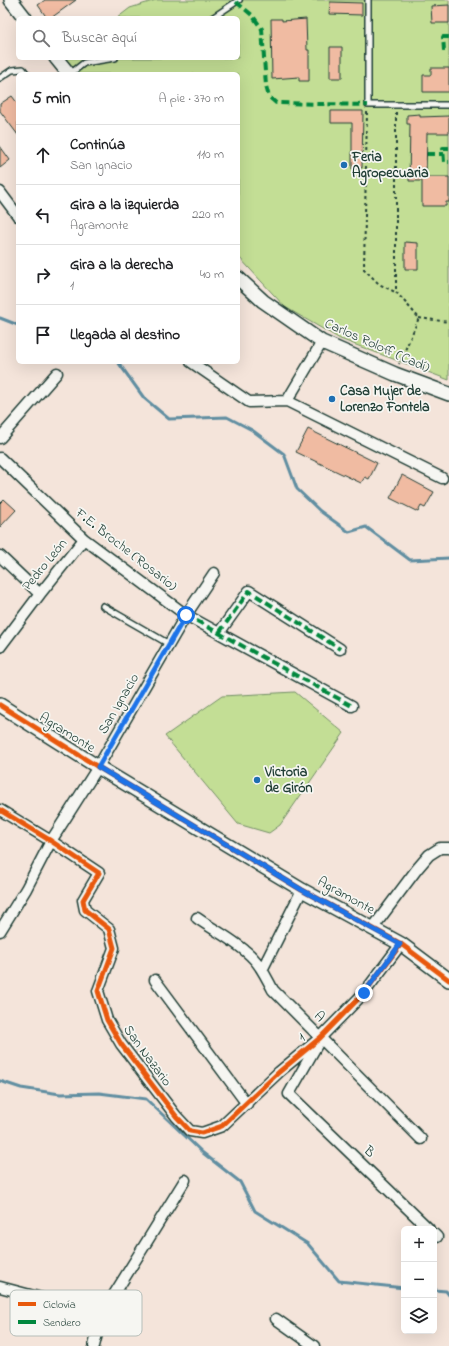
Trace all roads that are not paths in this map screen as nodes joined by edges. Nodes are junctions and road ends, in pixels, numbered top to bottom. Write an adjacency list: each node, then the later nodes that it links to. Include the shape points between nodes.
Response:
1 (11, 0): 4 (street)
2 (240, 0): 5 (lane)
3 (368, 0): 12 (lane, via 368,105)
4 (23, 16)
5 (215, 16)
6 (58, 60): 9 (street)
7 (103, 60): 10 (lane, via 84,63)
8 (25, 72): 11 (lane, via 23,69 12,70)
9 (67, 72)
10 (72, 72)
11 (0, 78)
12 (449, 105)
13 (0, 192): 14 (street)
14 (16, 213)
15 (240, 280): 16 (street, Carlos Roloff (Cadí), via 263,301)
16 (322, 342): 19 (street, Carlos Roloff (Cadí)); 20 (street)
17 (194, 364): 20 (street, via 249,402)
18 (57, 373): 21 (street)
19 (449, 394)
20 (287, 401): 23 (street)
21 (0, 438)
22 (0, 458): 24 (street, F.E. Broche (Rosario))
23 (442, 478)
24 (84, 540): 27 (street, Pedro León); 29 (street, F.E. Broche (Rosario))
25 (0, 556): 27 (street)
26 (214, 573): 29 (street, San Ignacio)
27 (40, 594): 32 (street, Pedro León)
28 (103, 606): 31 (lane)
29 (186, 615): 30 (street, F.E. Broche (Rosario)); 31 (street, San Ignacio)
30 (219, 633): 33 (street, via 249,591); 35 (street, F.E. Broche (Rosario))
31 (169, 644): 36 (street, San Ignacio)
32 (0, 647)
33 (340, 649)
34 (0, 705): 36 (street, Agramonte)
35 (352, 706)
36 (98, 767): 38 (street, San Ignacio); 40 (street, Agramonte)
37 (0, 810): 38 (street, San Nazario)
38 (51, 841): 43 (street, San Ignacio); 51 (street, San Nazario, via 99,873 83,900 85,910 110,929 114,948 98,991 107,1020 120,1044 176,1116 190,1131)
39 (449, 848): 42 (street, via 440,848 429,855)
40 (302, 890): 42 (street, Agramonte); 45 (street)
41 (197, 918): 45 (street, A, via 239,946)
42 (372, 929): 44 (street, Agramonte)
43 (0, 931)
44 (400, 944): 47 (street, Agramonte); 48 (street, 1, via 364,993)
45 (262, 970): 48 (street, A, via 274,990)
46 (155, 980): 50 (street)
47 (449, 980)
48 (320, 1038): 49 (street, 1); 50 (street, 1); 52 (street, A)
49 (290, 1094): 54 (street, B)
50 (247, 1104): 51 (street, 1, via 222,1126)
51 (202, 1133)
52 (421, 1139)
53 (185, 1180): 57 (street)
54 (426, 1226)
55 (0, 1287): 56 (street)
56 (11, 1290)
57 (117, 1290)
58 (276, 1319): 61 (street)
59 (96, 1336): 60 (street)
60 (94, 1346)
61 (314, 1346)

